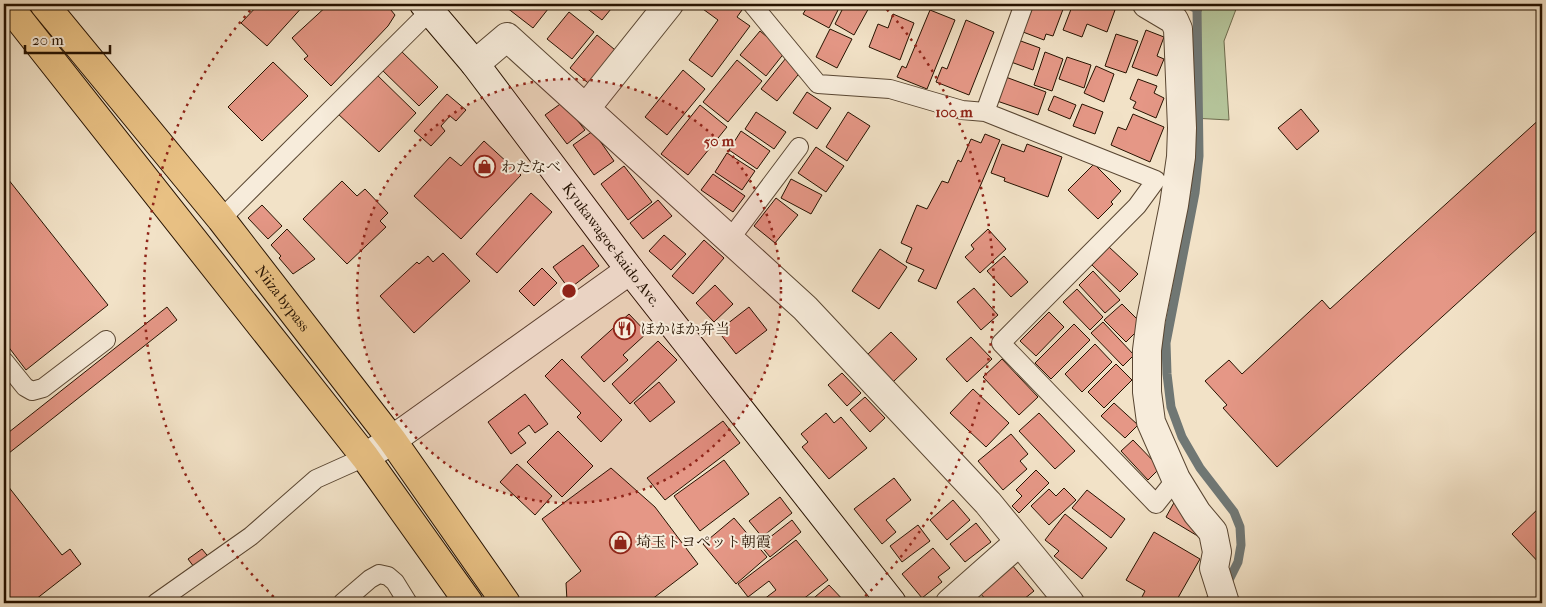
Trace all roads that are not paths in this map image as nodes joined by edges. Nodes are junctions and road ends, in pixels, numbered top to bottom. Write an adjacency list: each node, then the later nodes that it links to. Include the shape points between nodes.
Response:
1 (7, 4): 18 (highway)
2 (44, 4): 12 (highway, Niiza bypass)
3 (669, 4): 9 (street)
4 (752, 4): 10 (lane, via 818,84 890,89 962,110)
5 (1024, 4): 10 (lane)
6 (1147, 4): 19 (street, via 1174,20 1178,28 1181,157 1147,350 1151,422)
7 (427, 7): 8 (street, Kyukawagoe-kaido Ave.); 12 (lane)
8 (475, 64): 9 (street, via 507,37); 14 (street, Kyukawagoe-kaido Ave.)
9 (586, 108): 13 (street)
10 (985, 112): 19 (lane, via 1156,180 1137,206 1001,343 1156,504)
11 (799, 147): 13 (lane)
12 (221, 219): 17 (highway, Niiza bypass)
13 (730, 239): 20 (street, via 805,308 988,502)
14 (630, 270): 17 (street); 27 (street, Kyukawagoe-kaido Ave.)
15 (106, 340): 16 (lane, via 43,388 32,391)
16 (4, 361)
17 (392, 440): 18 (street); 26 (highway, Niiza bypass)
18 (365, 457): 22 (lane, via 316,479 251,536); 25 (highway)
19 (1176, 479): 21 (street, via 1213,532 1217,552 1214,568)
20 (1019, 542): 28 (street); 29 (street)
21 (1222, 594)
22 (156, 603)
23 (342, 603): 24 (lane, via 379,574 395,582)
24 (408, 603)
25 (470, 603)
26 (506, 603)
27 (892, 603)
28 (950, 603)
29 (1070, 603)

